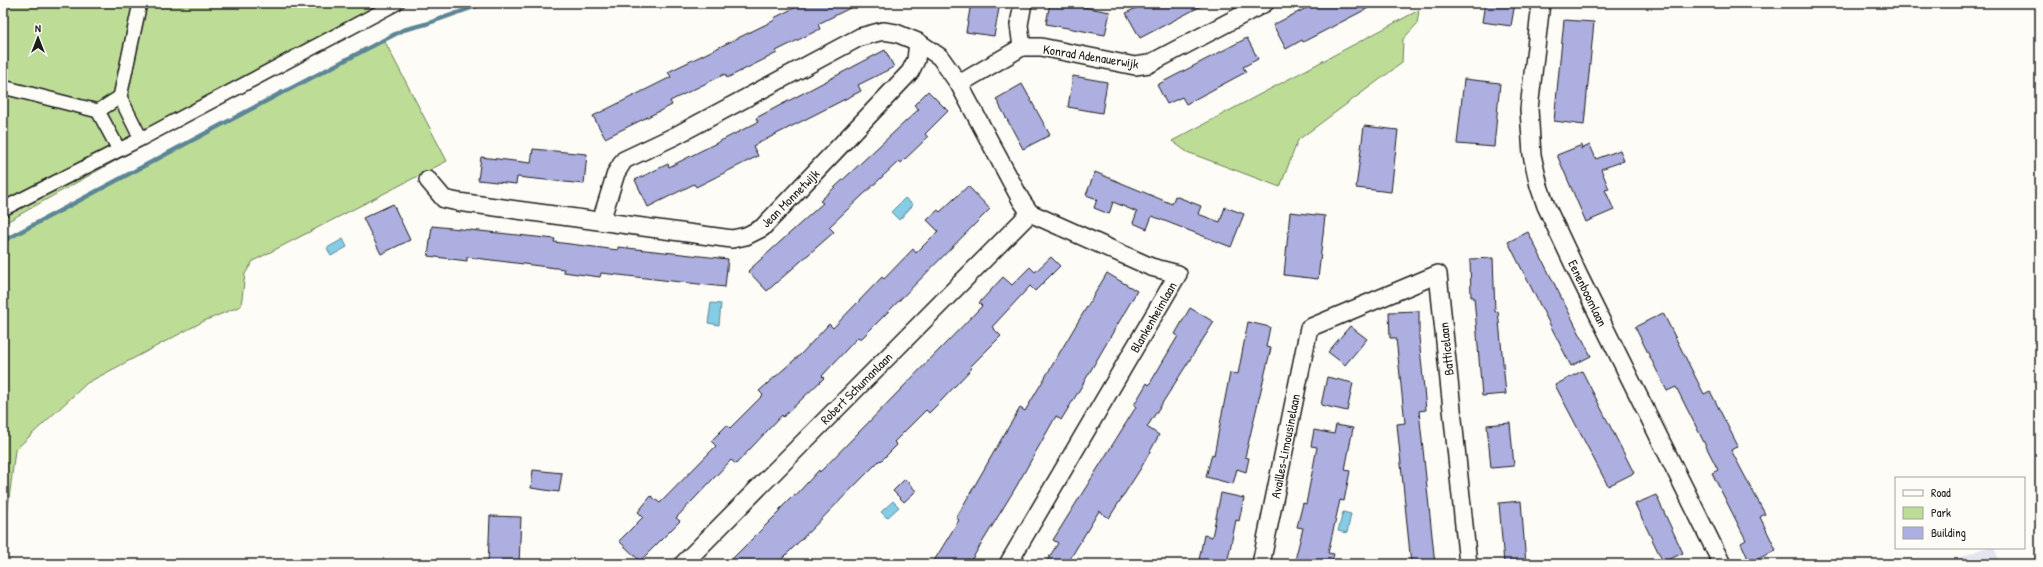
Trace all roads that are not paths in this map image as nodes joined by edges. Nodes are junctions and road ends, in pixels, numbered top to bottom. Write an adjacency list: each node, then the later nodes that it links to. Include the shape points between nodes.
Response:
1 (140, 3): 10 (street)
2 (397, 3): 12 (street)
3 (1023, 3): 7 (street, via 1019,25)
4 (1265, 3): 7 (street, Konrad Adenauerwijk, via 1150,64 1124,64 1041,47)
5 (1541, 3): 23 (street, Eenenboomlaan, via 1529,109 1533,160 1539,186 1579,276)
6 (918, 42): 8 (street, via 940,57); 17 (street, via 883,31 860,37 675,136 624,160 616,173); 17 (street, Jean Monnetwijk, via 916,60 910,72 762,228 746,236 732,239)
7 (1022, 48): 8 (street, Konrad Adenauerwijk)
8 (959, 84): 16 (street)
9 (3, 87): 11 (street)
10 (120, 97): 11 (street); 12 (street)
11 (98, 111): 13 (street)
12 (141, 138): 13 (street)
13 (119, 150): 15 (street)
14 (428, 180): 17 (street, Jean Monnetwijk, via 444,199)
15 (3, 209)
16 (1030, 213): 19 (street, Robert Schumanlaan); 20 (street, Blankenheimlaan, via 1151,267 1178,274)
17 (601, 221)
18 (1309, 328): 21 (street, Availles-Limousinelaan); 22 (street, Batticelaan, via 1438,274)
19 (683, 564)
20 (1008, 564)
21 (1261, 564)
22 (1468, 564)
23 (1722, 564)

